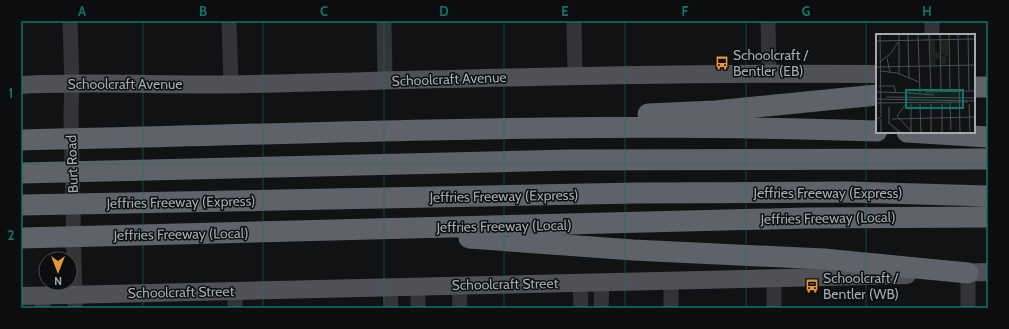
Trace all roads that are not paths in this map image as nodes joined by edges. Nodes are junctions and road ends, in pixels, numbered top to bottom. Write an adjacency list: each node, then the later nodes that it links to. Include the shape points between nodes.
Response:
1 (70, 21): 14 (street, Burt Road)
2 (229, 21): 16 (street)
3 (384, 21): 13 (street)
4 (574, 21): 10 (street)
5 (768, 21): 8 (street)
6 (932, 21): 7 (street)
7 (932, 34)
8 (769, 73): 9 (main road, Schoolcraft Avenue); 10 (main road, Schoolcraft Avenue)
9 (876, 74)
10 (575, 76): 13 (main road, Schoolcraft Avenue)
11 (975, 77): 12 (main road)
12 (988, 78)
13 (385, 81): 16 (main road, Schoolcraft Avenue)
14 (72, 84): 15 (main road, Schoolcraft Avenue); 16 (main road, Schoolcraft Avenue); 43 (street, Burt Road)
15 (21, 85)
16 (231, 85)
17 (975, 87): 18 (highway)
18 (988, 87)
19 (876, 95): 20 (highway, via 715,111 526,121)
20 (444, 130): 21 (highway, via 760,127); 24 (highway)
21 (876, 131)
22 (923, 133): 23 (highway)
23 (988, 137)
24 (21, 140)
25 (988, 159): 26 (highway, via 569,160)
26 (21, 173)
27 (988, 196): 28 (highway, Jeffries Freeway (Express), via 849,192 645,193)
28 (21, 205)
29 (988, 217): 30 (highway, Jeffries Freeway (Local), via 807,218)
30 (205, 233): 31 (highway, Jeffries Freeway (Local)); 33 (highway, via 257,240 465,238 633,250 824,259)
31 (21, 238)
32 (988, 272): 33 (main road, Schoolcraft Street)
33 (968, 273): 34 (main road, Schoolcraft Street); 52 (street)
34 (774, 278): 35 (main road, Schoolcraft Street); 51 (street)
35 (671, 280): 37 (main road, Schoolcraft Street); 50 (street)
36 (580, 282): 37 (main road, Schoolcraft Street); 38 (main road, Schoolcraft Street); 48 (street)
37 (602, 282): 49 (street)
38 (459, 285): 39 (main road, Schoolcraft Street); 47 (street)
39 (418, 286): 40 (main road, Schoolcraft Street); 46 (street)
40 (390, 287): 42 (main road, Schoolcraft Street); 45 (street)
41 (21, 296): 44 (main road, Schoolcraft Street)
42 (235, 299): 43 (main road, Schoolcraft Street)
43 (75, 301): 44 (main road, Schoolcraft Street)
44 (44, 302)
45 (391, 308)
46 (418, 308)
47 (460, 308)
48 (581, 308)
49 (601, 308)
50 (672, 308)
51 (774, 308)
52 (968, 308)

